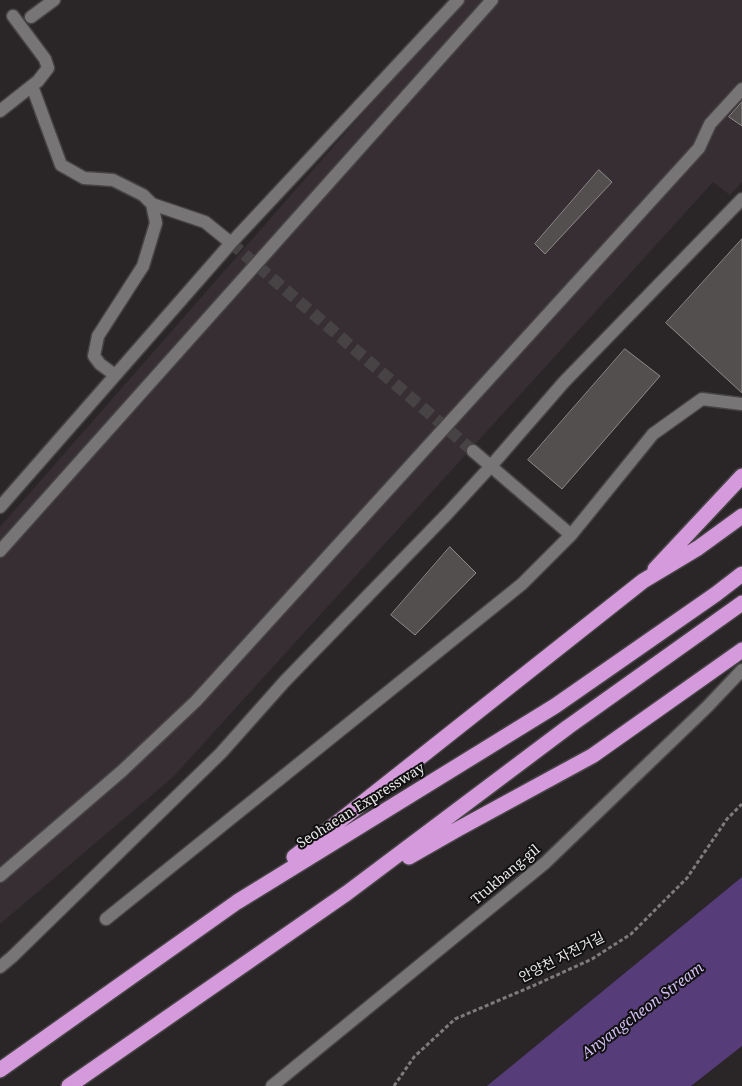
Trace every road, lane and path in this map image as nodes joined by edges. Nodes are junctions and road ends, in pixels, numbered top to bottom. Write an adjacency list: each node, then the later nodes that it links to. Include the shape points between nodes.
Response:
1 (54, 0): 5 (street)
2 (458, 0): 11 (street)
3 (492, 0): 20 (street)
4 (14, 16): 6 (street, via 48,68)
5 (31, 17)
6 (32, 86): 8 (street); 10 (street, via 61,165 84,178 113,180 143,195)
7 (742, 88): 27 (street, via 710,124 699,148 196,701 122,771)
8 (0, 111)
9 (742, 199): 15 (street, via 564,382)
10 (152, 204): 11 (street, via 205,222); 12 (street, via 156,223 143,266 98,336 94,356)
11 (231, 243): 12 (street)
12 (115, 375): 17 (street)
13 (742, 404): 19 (street, via 702,399 653,434)
14 (473, 451): 15 (street)
15 (491, 466): 19 (street); 31 (street, via 285,681 221,753)
16 (742, 476): 22 (highway)
17 (0, 507)
18 (742, 516): 22 (highway)
19 (571, 535): 30 (street, via 522,584)
20 (0, 551)
21 (742, 574): 29 (highway, Seohaean Expressway, via 554,706)
22 (644, 581): 29 (highway)
23 (742, 603): 28 (highway, via 568,727)
24 (742, 650): 28 (highway, via 592,756)
25 (742, 670): 34 (street, Ttukbang-gil, via 545,863)
26 (742, 804): 35 (path, 안양천 자전거길, via 727,819 687,878 631,934 592,959 455,1019 414,1057)
27 (0, 876)
28 (347, 893): 33 (highway)
29 (238, 902): 32 (highway, Seohaean Expressway)
30 (106, 919)
31 (0, 967)
32 (0, 1070)
33 (69, 1086)
34 (272, 1086)
35 (394, 1086)

